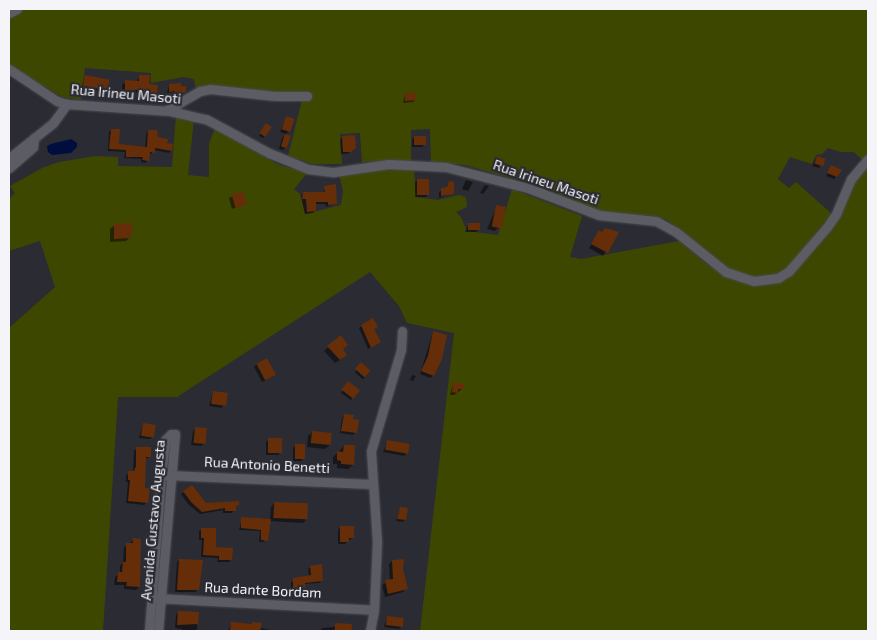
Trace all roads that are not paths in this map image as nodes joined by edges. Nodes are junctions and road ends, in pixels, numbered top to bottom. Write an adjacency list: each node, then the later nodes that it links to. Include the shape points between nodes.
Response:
1 (17, 9): 2 (street)
2 (9, 14)
3 (9, 69): 5 (street, Rua Irineu Masoti, via 57,101)
4 (307, 96): 6 (street, via 210,89 200,91)
5 (67, 104): 6 (street, Rua Irineu Masoti); 7 (street, via 53,123)
6 (167, 110): 9 (street, Rua Irineu Masoti, via 206,119 269,153 308,169 334,172 388,164 446,166 528,188 599,215 656,221 676,232 726,272 754,281 778,278 789,270 827,227 851,179)
7 (34, 138): 8 (street); 10 (street, via 33,147)
8 (9, 158)
9 (868, 159)
10 (9, 168)
11 (402, 331): 13 (street, via 401,350 373,438)
12 (166, 475): 13 (street, Rua Antonio Benetti); 14 (street, Avenida Gustavo Augusta)
13 (372, 484): 15 (street, via 377,542)
14 (156, 598): 15 (street, Rua dante Bordam); 16 (street, Avenida Gustavo Augusta); 17 (street, Avenida Gustavo Augusta)
15 (374, 610): 18 (street)
16 (149, 631)
17 (158, 631)
18 (370, 631)

